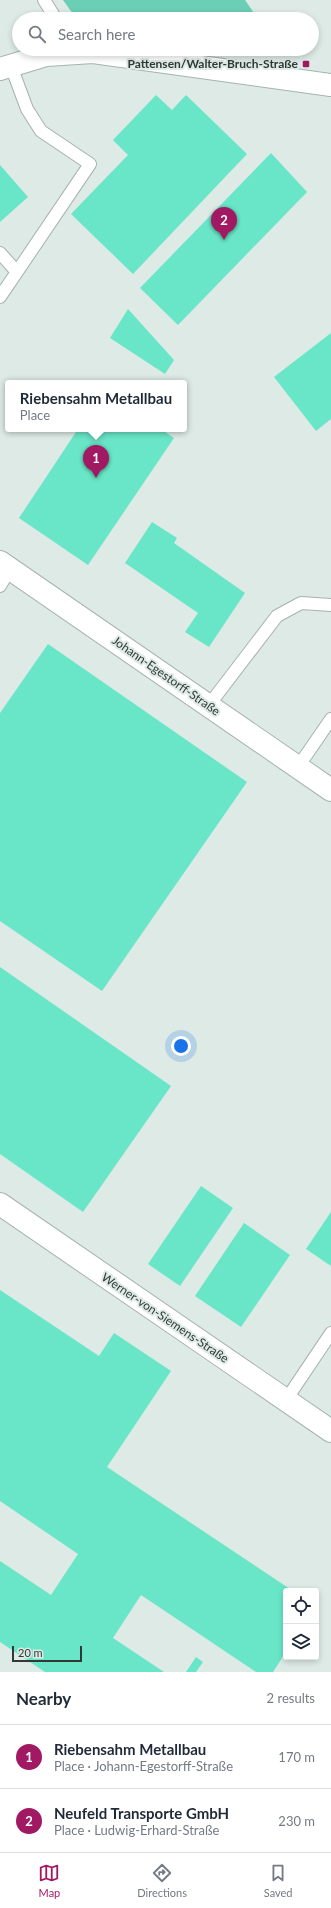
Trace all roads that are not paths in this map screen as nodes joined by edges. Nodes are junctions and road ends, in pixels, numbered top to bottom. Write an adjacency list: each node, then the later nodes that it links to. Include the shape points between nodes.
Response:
1 (44, 0): 2 (lane)
2 (52, 12)
3 (40, 56): 5 (street)
4 (121, 56): 6 (street)
5 (5, 68): 8 (lane, via 42,131 90,164)
6 (331, 85)
7 (0, 252): 8 (lane)
8 (17, 272): 9 (lane)
9 (0, 297)
10 (3, 572): 12 (street, Johann-Egestorff-Straße)
11 (331, 605): 12 (lane, via 301,603 278,616)
12 (209, 705): 14 (street, Johann-Egestorff-Straße)
13 (331, 719): 14 (lane)
14 (298, 767): 15 (street, Johann-Egestorff-Straße)
15 (331, 790)
16 (0, 1204): 18 (street, Werner-von-Siemens-Straße)
17 (331, 1333): 18 (lane)
18 (286, 1400): 19 (street, Werner-von-Siemens-Straße)
19 (331, 1431)

